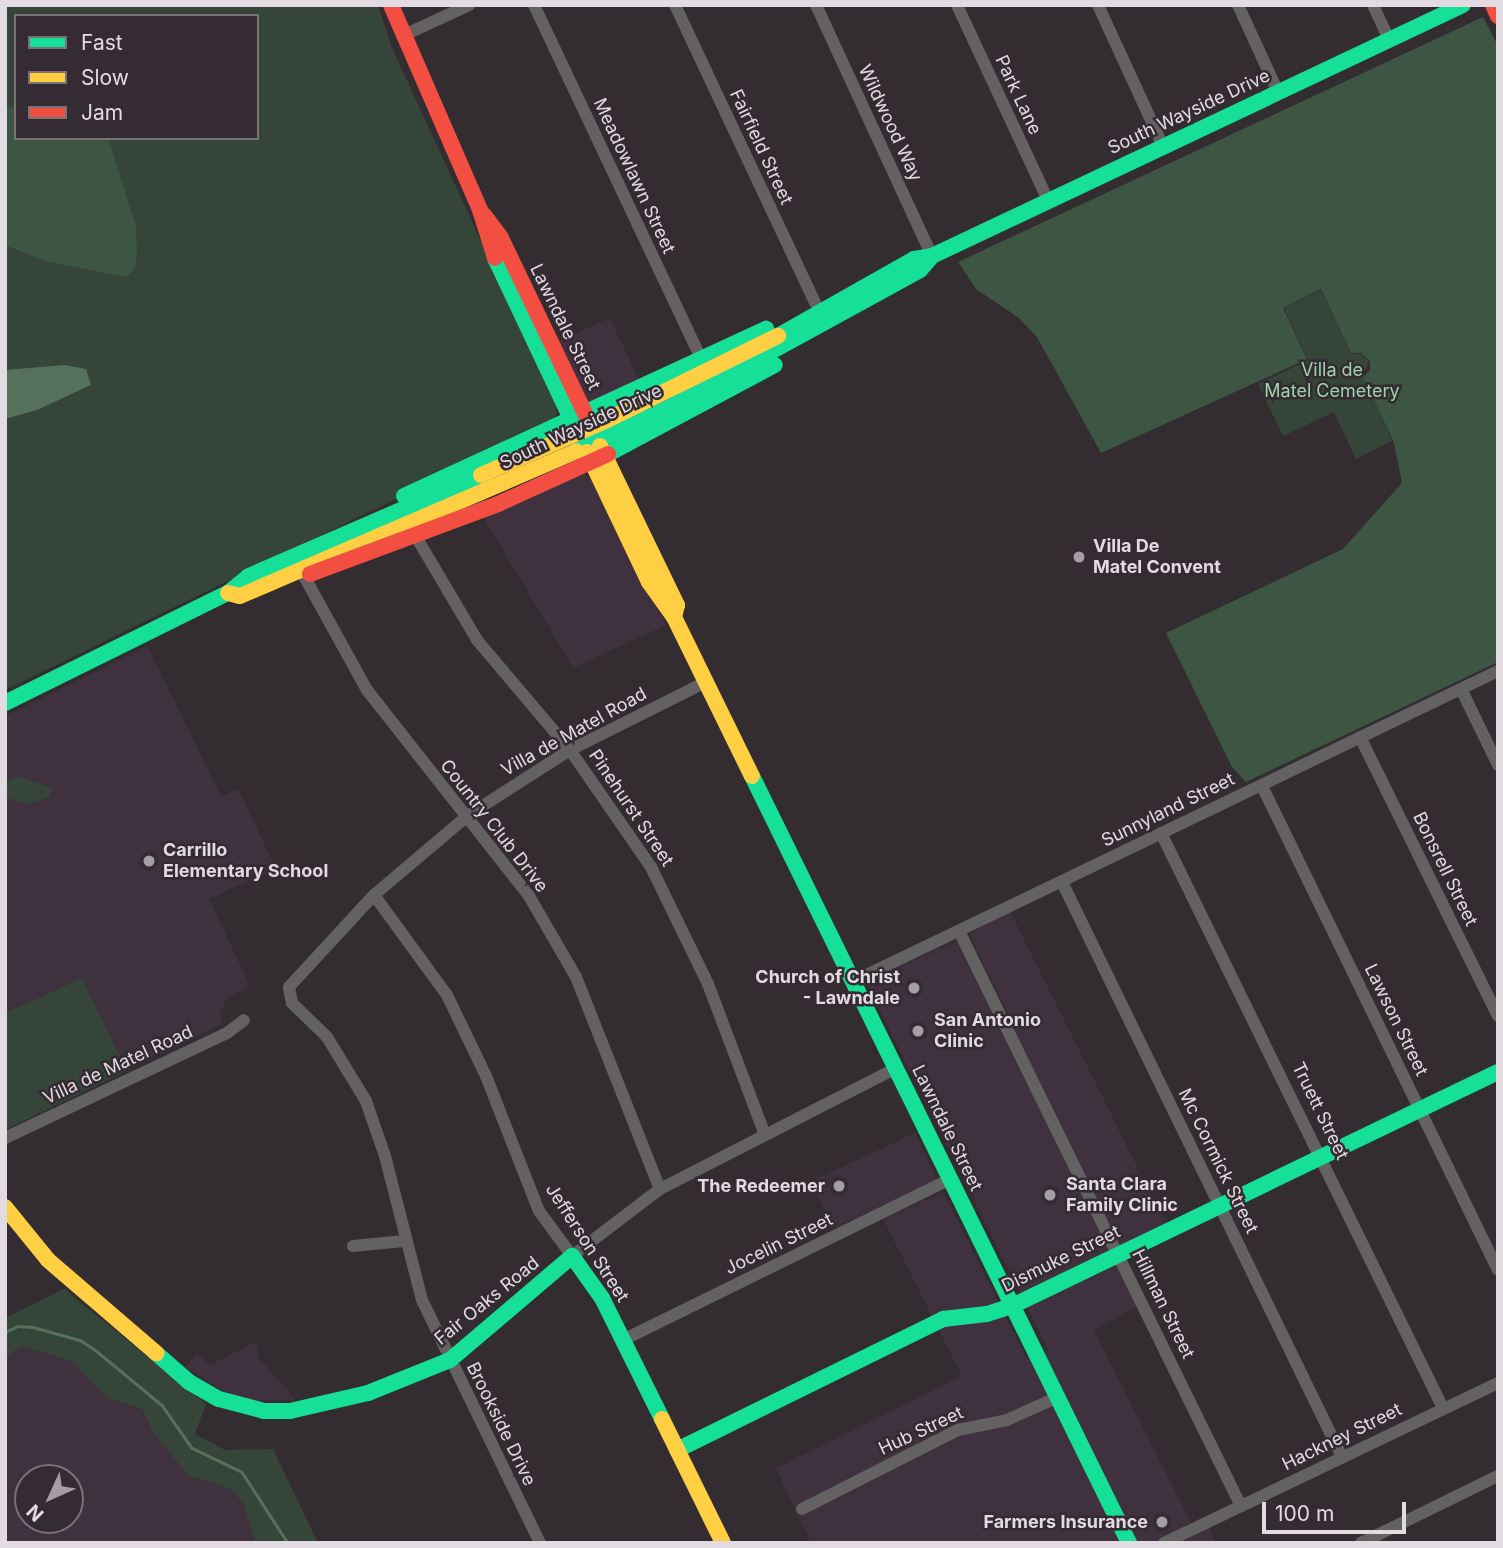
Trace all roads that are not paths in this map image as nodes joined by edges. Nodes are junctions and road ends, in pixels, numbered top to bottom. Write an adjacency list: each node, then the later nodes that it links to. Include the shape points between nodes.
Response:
1 (390, 5): 13 (main road, Lawndale Street)
2 (469, 5): 13 (street)
3 (534, 5): 21 (street, Meadowlawn Street)
4 (675, 5): 20 (street, Fairfield Street)
5 (816, 5): 18 (street, Wildwood Way)
6 (957, 5): 17 (street, Park Lane)
7 (1098, 5): 16 (street)
8 (1238, 5): 15 (street)
9 (1373, 5): 14 (street)
10 (1463, 5): 14 (main road, South Wayside Drive)
11 (1493, 5): 12 (main road)
12 (1498, 16)
13 (402, 36): 22 (main road, Lawndale Street, via 480,210 488,243 515,285)
14 (1390, 41): 15 (main road, South Wayside Drive)
15 (1278, 92): 16 (main road, South Wayside Drive)
16 (1163, 146): 17 (main road, South Wayside Drive)
17 (1048, 200): 18 (main road, South Wayside Drive)
18 (932, 256): 19 (main road, South Wayside Drive)
19 (880, 283): 20 (main road); 23 (main road, via 855,316 792,355); 26 (main road, South Wayside Drive, via 672,406 491,490)
20 (815, 303): 21 (main road)
21 (702, 361): 22 (main road)
22 (580, 420): 23 (main road, Lawndale Street); 26 (main road, via 311,538)
23 (596, 456): 24 (main road); 28 (main road, Lawndale Street, via 656,579 664,609 674,617)
24 (415, 535): 25 (main road); 32 (street, Pinehurst Street, via 477,640)
25 (304, 576): 26 (main road); 35 (street, Country Club Drive, via 367,690)
26 (249, 583): 30 (main road, South Wayside Drive)
27 (1498, 671): 29 (street, Sunnyland Street)
28 (706, 681): 32 (street, Villa de Matel Road); 40 (main road, Lawndale Street)
29 (1461, 689): 31 (street, Sunnyland Street); 33 (street)
30 (5, 703)
31 (1360, 737): 34 (street, Sunnyland Street); 42 (street, Bonsrell Street)
32 (570, 750): 35 (street, Villa de Matel Road); 47 (street, Pinehurst Street, via 652,867 676,913)
33 (1498, 765)
34 (1262, 786): 36 (street, Sunnyland Street); 46 (street, Lawson Street)
35 (467, 816): 38 (street, Villa de Matel Road); 51 (street, Country Club Drive, via 529,896 576,977)
36 (1161, 833): 37 (street, Sunnyland Street); 49 (street, Truett Street)
37 (1062, 881): 39 (street, Sunnyland Street); 52 (street, Mc Cormick Street)
38 (374, 895): 41 (street, Villa de Matel Road, via 289,987); 57 (street, Jefferson Street, via 447,995 486,1076 539,1211)
39 (959, 930): 40 (street, Sunnyland Street); 56 (street, Hillman Street)
40 (854, 981): 44 (main road, Lawndale Street)
41 (289, 997): 54 (street, Brookside Drive, via 327,1037 366,1101 385,1156)
42 (1498, 1016)
43 (244, 1020): 48 (street, Villa de Matel Road, via 227,1033)
44 (896, 1068): 47 (street, Fair Oaks Road); 50 (main road, Lawndale Street)
45 (1498, 1072): 46 (main road, Dismuke Street)
46 (1420, 1109): 49 (main road, Dismuke Street); 58 (street, Lawson Street)
47 (764, 1132): 51 (street, Fair Oaks Road)
48 (5, 1138)
49 (1324, 1158): 52 (main road, Dismuke Street); 64 (street, Truett Street)
50 (950, 1179): 59 (main road, Lawndale Street); 60 (street, Jocelin Street)
51 (660, 1189): 57 (street, Fair Oaks Road)
52 (1220, 1204): 56 (main road, Dismuke Street); 66 (street, Mc Cormick Street)
53 (5, 1207): 61 (main road, Fair Oaks Road, via 30,1242 76,1286 189,1382 219,1399 264,1411 290,1411 368,1393)
54 (404, 1241): 55 (street); 61 (street, Brookside Drive, via 422,1300)
55 (353, 1246)
56 (1119, 1253): 59 (main road, Dismuke Street); 68 (street, Hillman Street)
57 (572, 1256): 60 (main road, Jefferson Street, via 602,1298); 61 (main road, Fair Oaks Road)
58 (1498, 1270)
59 (1014, 1305): 63 (main road, Lawndale Street); 65 (main road, Dismuke Street, via 987,1314 943,1319)
60 (623, 1340): 65 (main road, Jefferson Street)
61 (450, 1360): 70 (street, Brookside Drive)
62 (1498, 1383): 64 (street, Hackney Street)
63 (1058, 1397): 69 (street, Hub Street, via 1007,1420 958,1430); 72 (main road, Lawndale Street)
64 (1443, 1408): 66 (street, Hackney Street)
65 (677, 1450): 71 (main road, Jefferson Street)
66 (1342, 1457): 68 (street, Hackney Street)
67 (1498, 1476): 74 (street)
68 (1241, 1506): 73 (street, Hackney Street)
69 (802, 1509)
70 (540, 1543)
71 (723, 1543)
72 (1129, 1543)
73 (1164, 1543)
74 (1361, 1543)

